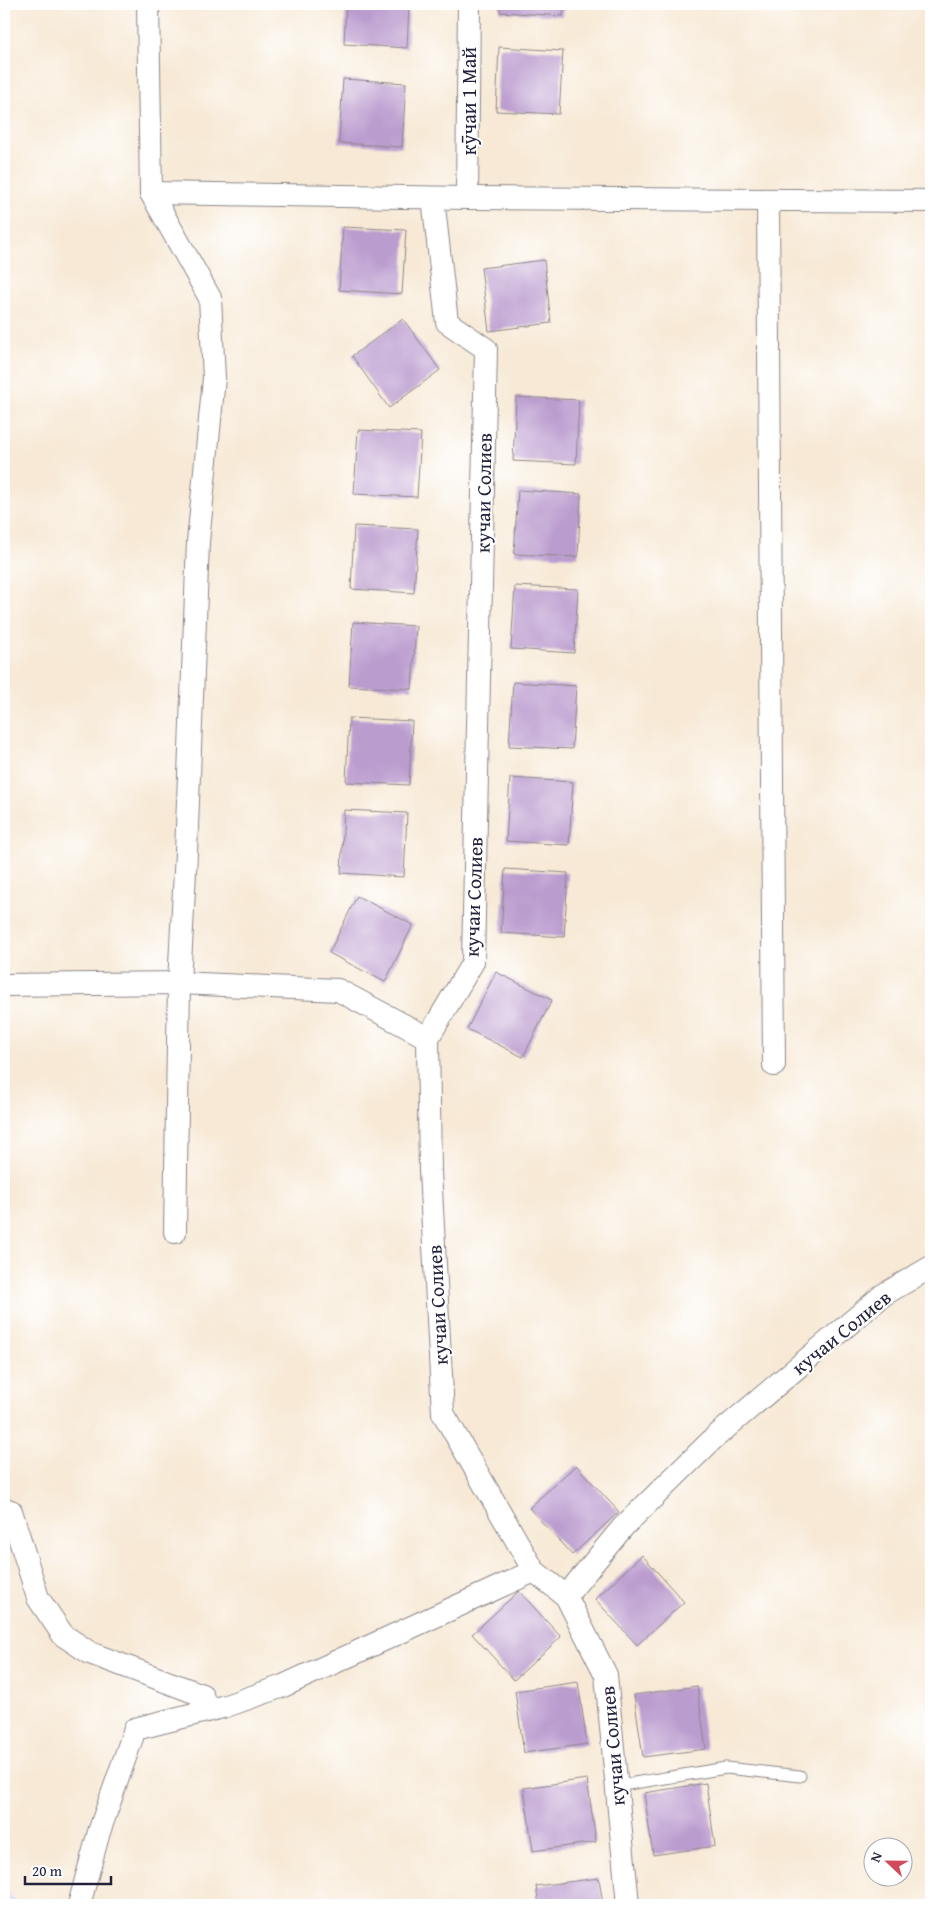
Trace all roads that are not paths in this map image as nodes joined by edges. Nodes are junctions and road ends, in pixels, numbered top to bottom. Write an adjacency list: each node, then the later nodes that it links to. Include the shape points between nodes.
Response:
1 (148, 4): 3 (street)
2 (469, 4): 5 (street, кӯчаи 1 Май)
3 (151, 193): 4 (street); 8 (street, via 210,298 214,378 198,542)
4 (433, 198): 5 (street); 10 (street, кучаи Солиев, via 447,322 486,349 472,962)
5 (468, 198): 6 (street)
6 (768, 200): 7 (street); 11 (street)
7 (931, 200)
8 (179, 983): 9 (street); 10 (street, via 338,990); 12 (street)
9 (4, 984)
10 (428, 1038): 15 (street, кучаи Солиев, via 430,1171 443,1414)
11 (774, 1065)
12 (175, 1232)
13 (931, 1267): 16 (street, кучаи Солиев, via 883,1295 714,1438 623,1527)
14 (4, 1509): 17 (street, via 11,1511 38,1598 63,1635 90,1653 202,1695)
15 (534, 1572): 16 (street, кучаи Солиев); 17 (street, via 282,1686)
16 (566, 1596): 19 (street, кучаи Солиев, via 606,1675)
17 (207, 1710): 20 (street, via 135,1729 99,1832)
18 (800, 1776): 19 (lane, via 726,1768)
19 (616, 1786): 21 (street, кучаи Солиев)
20 (79, 1905)
21 (628, 1905)

